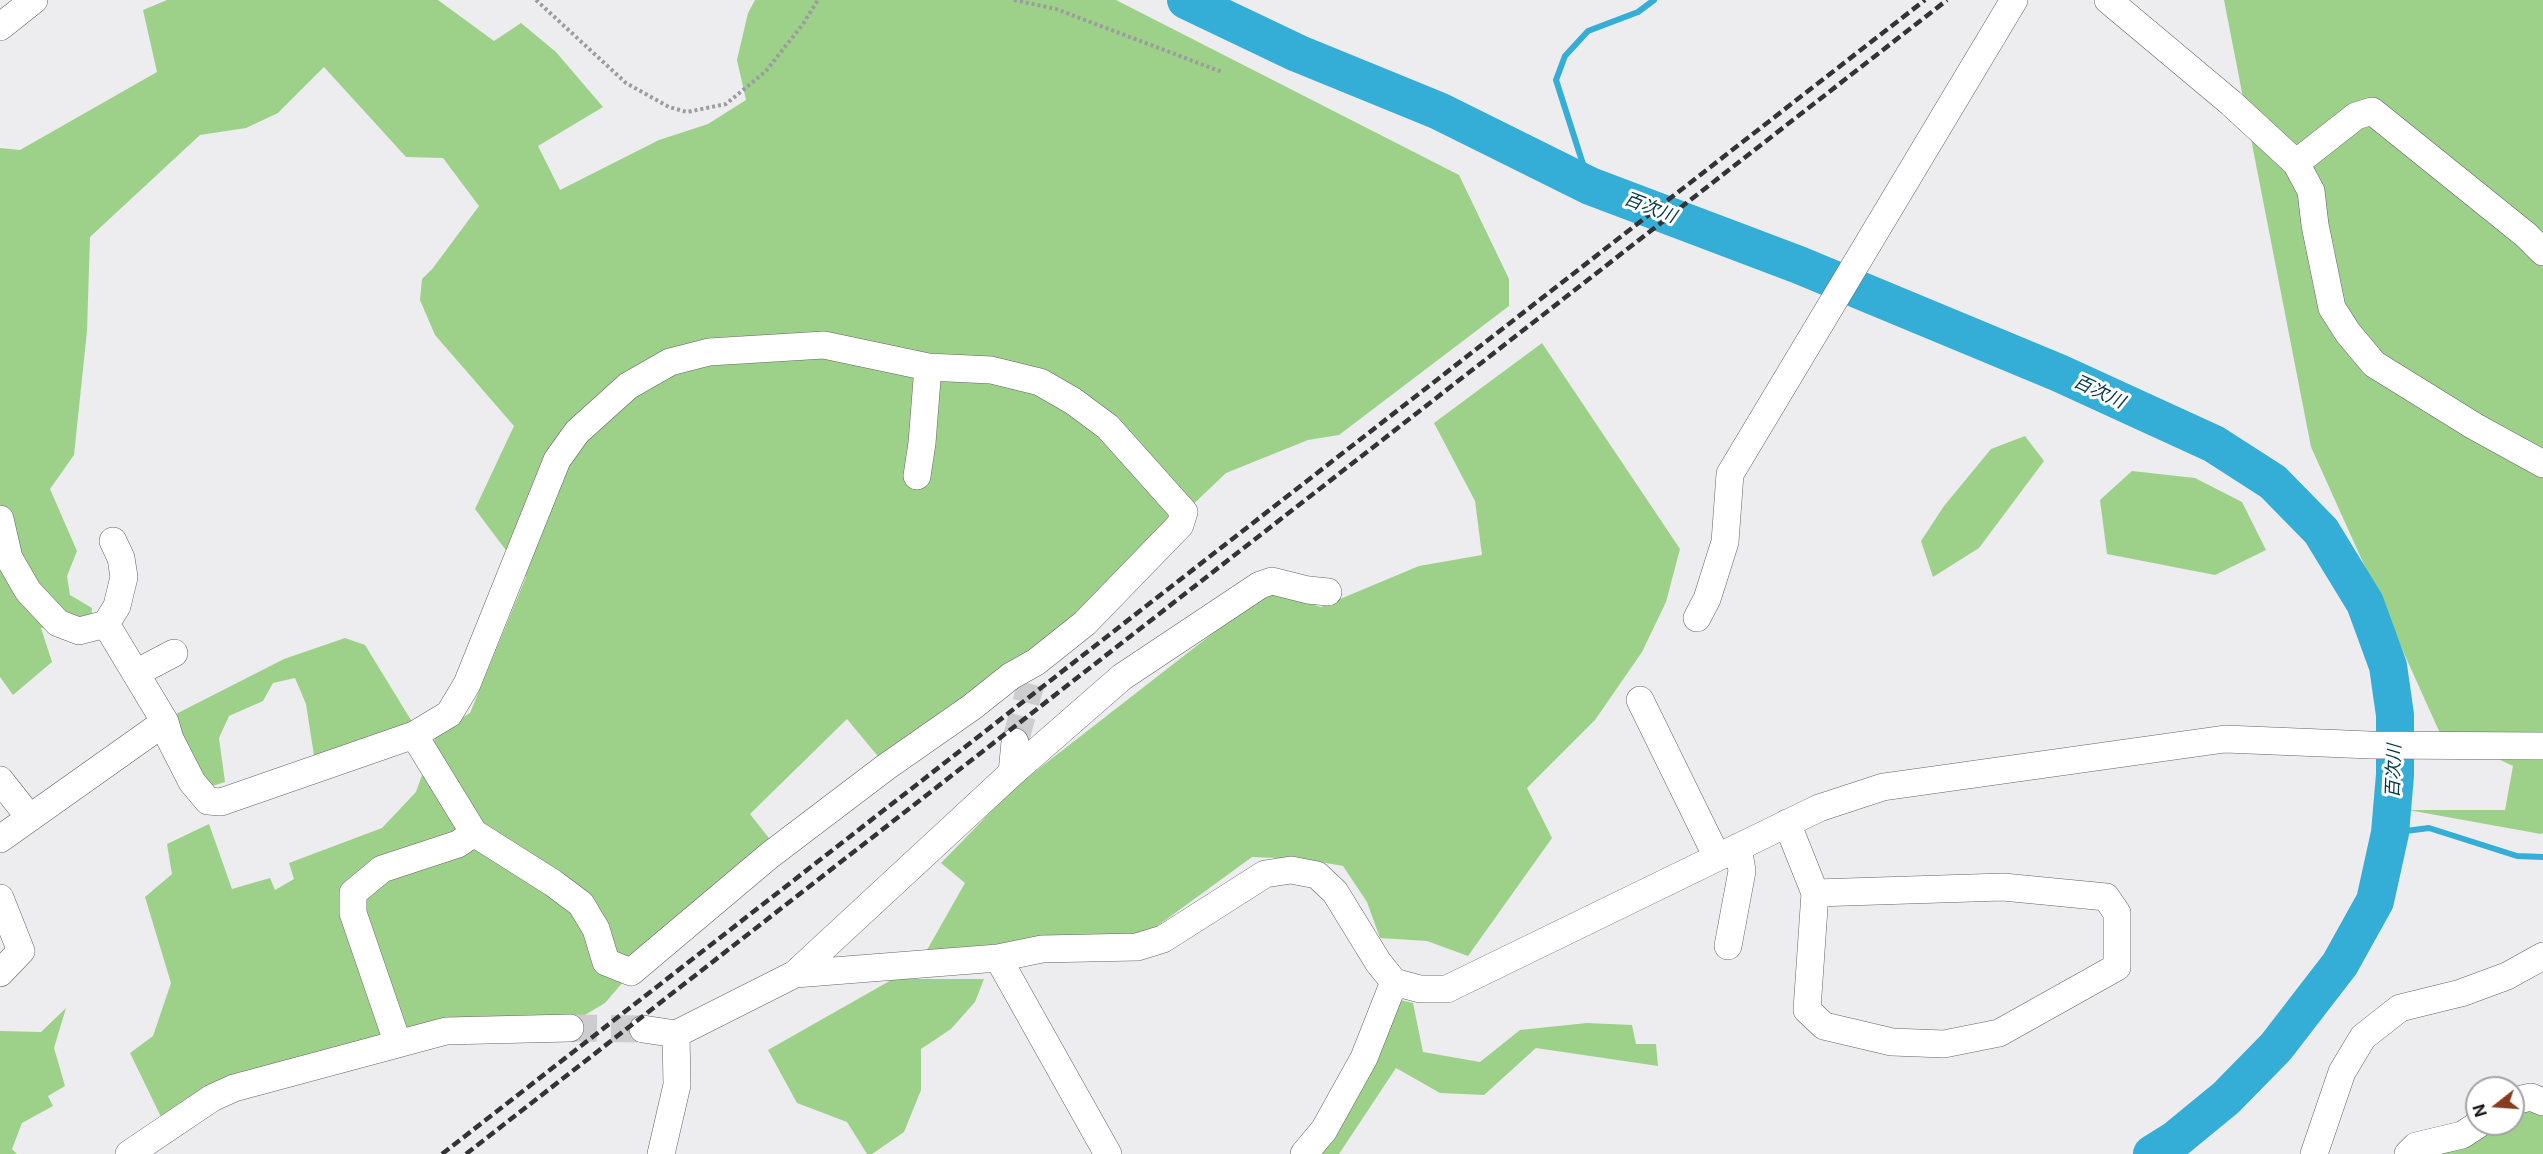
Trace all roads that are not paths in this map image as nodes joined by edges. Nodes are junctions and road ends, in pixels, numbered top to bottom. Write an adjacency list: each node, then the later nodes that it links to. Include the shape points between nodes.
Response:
1 (34, 0): 4 (street)
2 (2014, 0): 13 (street, via 1730,474 1725,542 1707,598)
3 (2108, 0): 5 (street)
4 (0, 27)
5 (2296, 163): 6 (street, via 2356,116 2372,111); 8 (street, via 2311,190 2332,308 2348,333 2374,364 2390,375)
6 (2543, 252)
7 (928, 367): 9 (street); 19 (street, via 824,345 709,352 670,362 628,386 577,432 557,460 467,684 449,714); 26 (street, via 991,370 1040,382 1065,396 1108,427 1184,512 1180,525 1034,673 1011,676 886,767 779,849 631,972 606,962 596,929 581,904)
8 (2543, 464)
9 (917, 476)
10 (0, 519): 14 (street, via 9,558 28,591 58,623 79,631)
11 (113, 540): 14 (street, via 121,558 123,577 117,606)
12 (1328, 592): 22 (street, via 1272,581 1260,585 1122,677)
13 (1696, 618)
14 (106, 624): 16 (street)
15 (174, 653): 16 (street)
16 (136, 673): 18 (street)
17 (1640, 700): 28 (street)
18 (165, 722): 19 (street, via 192,782 208,801 222,802); 24 (street)
19 (414, 735): 26 (street)
20 (1015, 742): 22 (street)
21 (2543, 746): 25 (street, via 2225,739 1883,787)
22 (1012, 773): 35 (street)
23 (0, 780): 24 (street)
24 (30, 818): 27 (street)
25 (1787, 823): 28 (street); 29 (street)
26 (474, 833): 40 (street, via 458,844 382,869 353,893 353,912)
27 (0, 839)
28 (1728, 852): 31 (street, via 1742,871); 36 (street, via 1447,989 1420,989)
29 (1815, 893): 29 (street, via 2003,887 2106,897 2117,913 2118,967 1999,1033 1944,1044 1892,1042 1824,1026 1807,1010)
30 (0, 898): 34 (street, via 21,951)
31 (1728, 946)
32 (2543, 956): 48 (street, via 2507,976 2461,993 2400,1008 2363,1037 2342,1072)
33 (998, 958): 35 (street); 36 (street, via 1042,949 1137,946 1163,939 1265,874 1291,870 1317,875 1335,892); 46 (street)
34 (0, 973)
35 (795, 974): 39 (street)
36 (1394, 982): 47 (street, via 1364,1058 1324,1130)
37 (570, 1028): 40 (street, via 446,1031)
38 (643, 1029): 39 (street)
39 (676, 1035): 45 (street, via 677,1085)
40 (398, 1044): 44 (street, via 234,1088 212,1098)
41 (2525, 1098): 42 (street)
42 (2543, 1102)
43 (2465, 1133): 49 (street, via 2416,1146)
44 (129, 1154)
45 (661, 1154)
46 (1108, 1154)
47 (1304, 1154)
48 (2314, 1154)
49 (2408, 1154)

